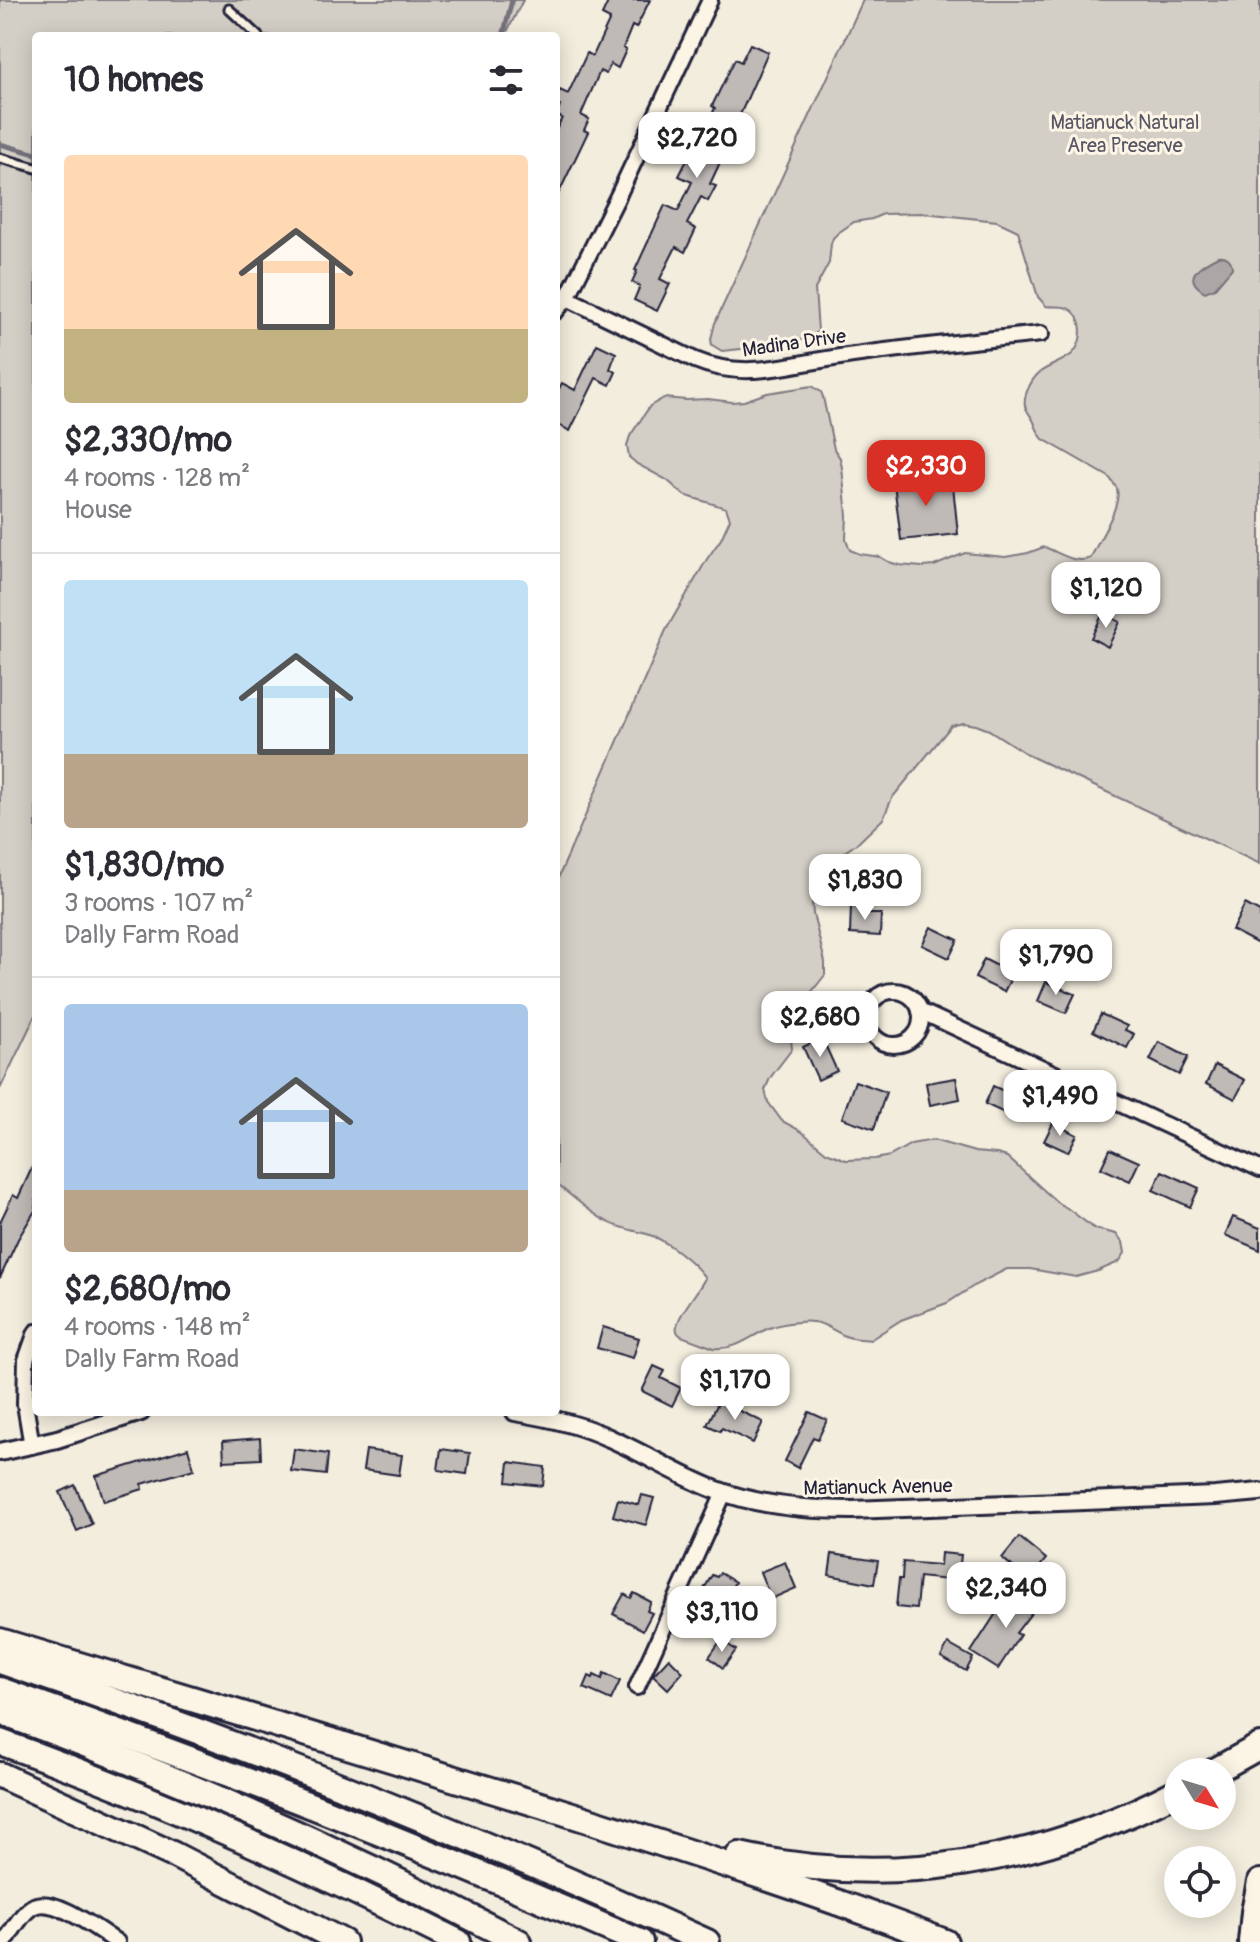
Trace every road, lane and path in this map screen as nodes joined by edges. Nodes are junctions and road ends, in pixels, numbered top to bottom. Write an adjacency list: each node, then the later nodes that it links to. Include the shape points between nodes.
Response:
1 (710, 0): 6 (street)
2 (229, 9): 3 (lane)
3 (254, 32)
4 (0, 158): 5 (lane)
5 (32, 167)
6 (567, 298): 7 (street); 8 (street, Madina Drive, via 695,360 735,371)
7 (560, 306)
8 (1041, 334)
9 (920, 1011): 10 (street)
10 (1260, 1169)
11 (32, 1343): 14 (street, via 26,1360 25,1404)
12 (128, 1416): 14 (street)
13 (536, 1416): 17 (street, Matianuck Avenue, via 593,1431)
14 (32, 1446): 15 (street)
15 (0, 1452)
16 (1260, 1492): 17 (street, Matianuck Avenue, via 842,1510 790,1507)
17 (724, 1493): 20 (street)
18 (0, 1641): 28 (highway)
19 (0, 1661): 38 (highway, via 281,1763)
20 (637, 1687)
21 (0, 1690): 30 (highway, via 160,1747)
22 (0, 1712): 35 (highway, via 238,1807)
23 (0, 1742): 34 (highway, via 207,1825)
24 (1260, 1746): 25 (highway)
25 (1236, 1759)
26 (0, 1775): 33 (highway, via 186,1861)
27 (1164, 1798): 28 (highway, via 1048,1845 922,1868 852,1870 786,1864)
28 (633, 1834): 39 (highway)
29 (1260, 1882): 40 (highway)
30 (554, 1904): 36 (highway); 37 (highway)
31 (5, 1942): 32 (street, via 24,1915 43,1903)
32 (117, 1942)
33 (343, 1942)
34 (458, 1942)
35 (519, 1942)
36 (621, 1942)
37 (640, 1942)
38 (707, 1942)
39 (945, 1942)
40 (1251, 1942)

